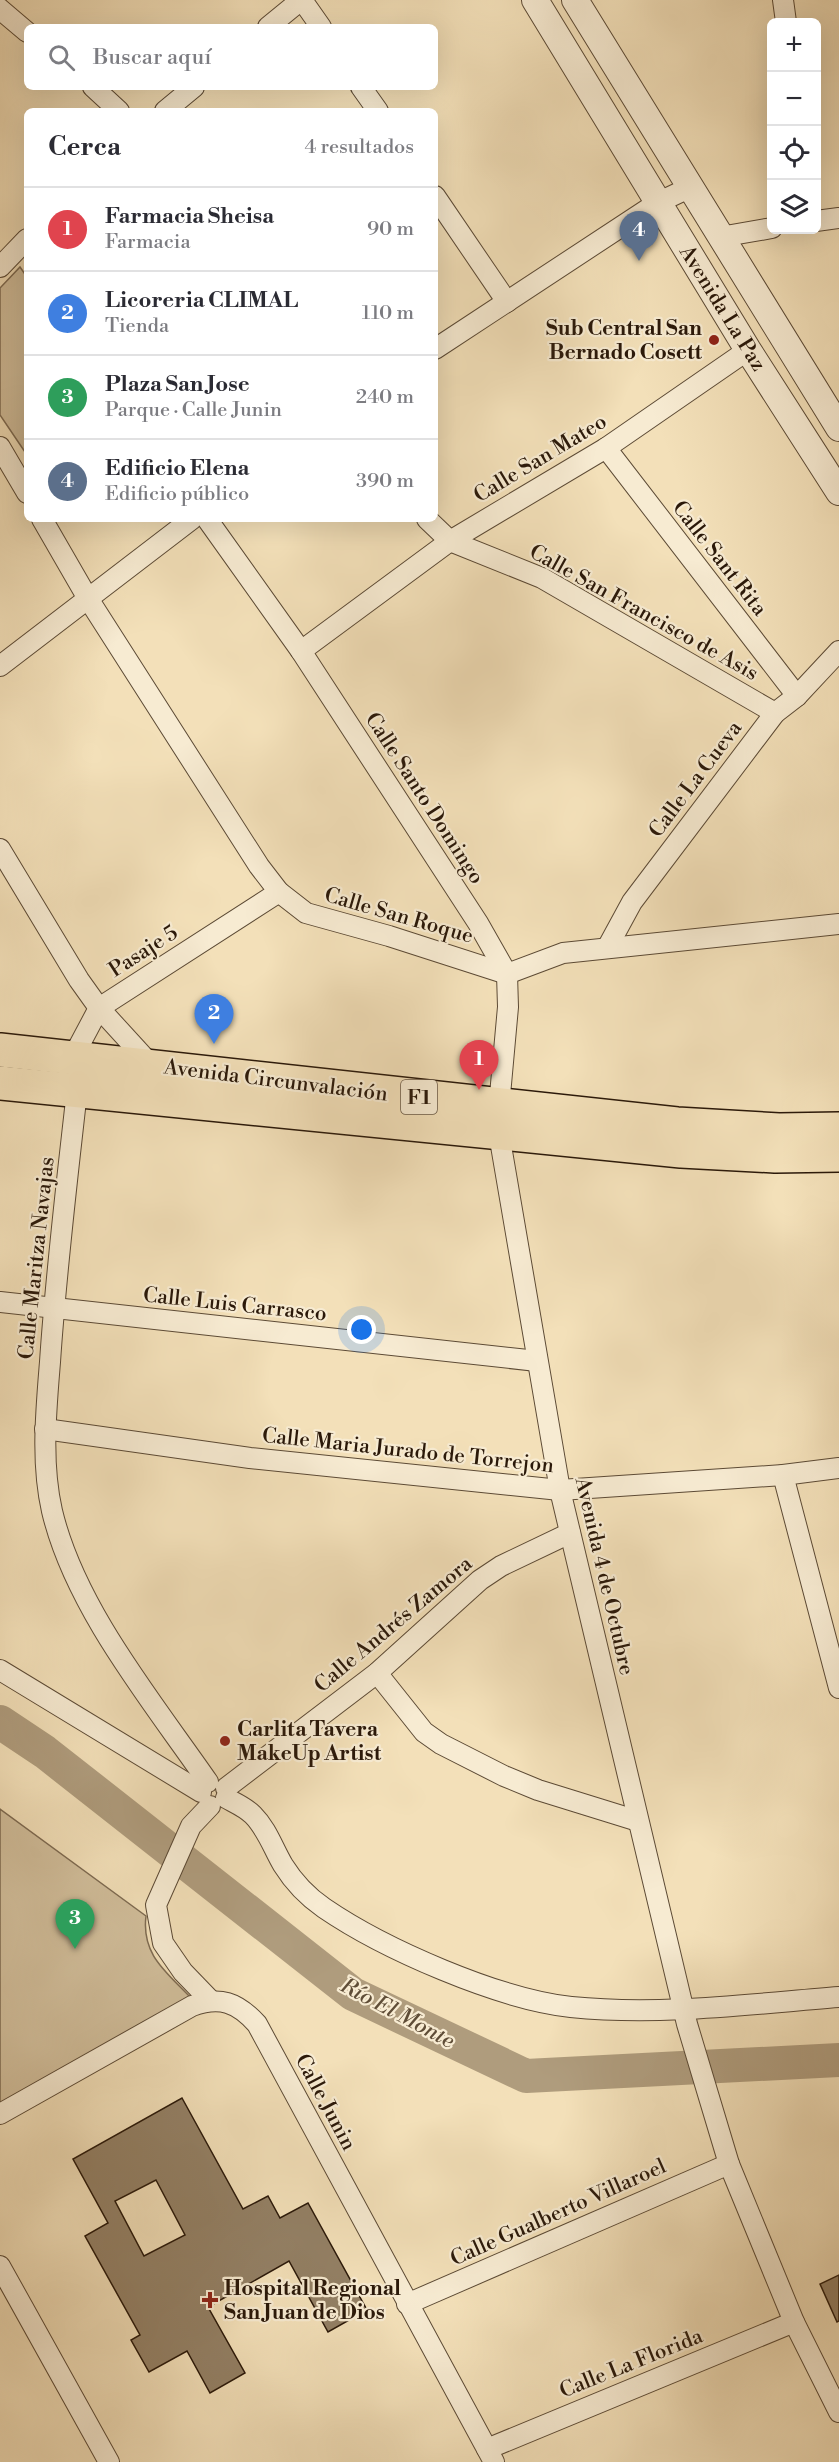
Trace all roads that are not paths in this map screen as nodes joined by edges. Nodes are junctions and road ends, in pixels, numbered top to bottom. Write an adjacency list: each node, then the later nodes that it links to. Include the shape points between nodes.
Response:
1 (4, 0): 6 (street)
2 (301, 0): 8 (street); 9 (street)
3 (535, 0): 19 (street, Avenida La Paz)
4 (575, 0): 17 (street, Avenida La Paz)
5 (783, 0): 7 (street)
6 (0, 7): 10 (street)
7 (785, 18)
8 (271, 24)
9 (319, 24)
10 (24, 29)
11 (96, 90): 14 (street)
12 (190, 90): 15 (street)
13 (363, 90): 16 (street)
14 (116, 108)
15 (169, 108)
16 (376, 108)
17 (691, 187): 19 (street); 23 (street, Avenida La Paz)
18 (438, 200): 26 (street)
19 (657, 203): 26 (street); 28 (street, Avenida La Paz)
20 (839, 218): 21 (street)
21 (821, 220)
22 (767, 229): 23 (street)
23 (720, 237): 29 (street, Avenida La Paz)
24 (24, 243): 25 (street)
25 (0, 267)
26 (507, 302): 27 (street)
27 (438, 347)
28 (748, 350): 31 (street, Calle San Mateo); 33 (street, Avenida La Paz)
29 (839, 428)
30 (0, 447): 32 (street)
31 (606, 448): 38 (street, Calle San Mateo); 43 (street, Calle Sant Rita)
32 (24, 489)
33 (839, 492)
34 (44, 522): 39 (street, Calle San Roque)
35 (188, 522): 39 (street)
36 (209, 522): 40 (street, Calle Santo Domingo)
37 (430, 522): 38 (street, Calle San Francisco de Asis)
38 (450, 541): 40 (street, Calle San Mateo); 44 (street, Calle San Francisco de Asis, via 542,578)
39 (87, 597): 42 (street); 46 (street, Calle San Roque)
40 (301, 651): 49 (street, Calle Santo Domingo)
41 (839, 651): 43 (street, Calle La Cueva)
42 (0, 666)
43 (796, 696): 44 (street, Calle La Cueva)
44 (776, 713): 48 (street, Calle La Cueva, via 632,902)
45 (0, 849): 50 (street)
46 (279, 892): 49 (street, Calle San Roque, via 306,913); 50 (street, Pasaje 5)
47 (839, 924): 48 (street)
48 (607, 948): 49 (street, via 563,953)
49 (507, 974): 56 (street, Calle Santo Domingo)
50 (99, 1008): 52 (street); 53 (street)
51 (0, 1050): 52 (highway, Avenida Circunvalación / F1)
52 (73, 1057): 53 (highway, Avenida Circunvalación / F1)
53 (152, 1066): 56 (highway, Avenida Circunvalación / F1)
54 (0, 1083): 55 (highway, Avenida Circunvalación / F1)
55 (77, 1091): 56 (highway, Avenida Circunvalación / F1); 60 (street, Calle Maritza Navajas)
56 (499, 1120): 57 (highway, Avenida Circunvalación / F1); 58 (highway, Avenida Circunvalación / F1, via 681,1151); 61 (street, Avenida 4 de Octubre)
57 (839, 1129)
58 (839, 1155)
59 (0, 1302): 60 (street, Calle Luis Carrasco)
60 (54, 1308): 61 (street, Calle Luis Carrasco); 62 (street, Calle Maritza Navajas)
61 (537, 1361): 65 (street, Avenida 4 de Octubre)
62 (45, 1429): 65 (street, Calle Maria Jurado de Torrejon, via 250,1458); 70 (street, Calle Maritza Navajas, via 52,1512 92,1611)
63 (839, 1468): 64 (street, Calle Maria Jurado de Torrejon)
64 (783, 1475): 65 (street, Calle Maria Jurado de Torrejon); 69 (street)
65 (560, 1490): 66 (street, Avenida 4 de Octubre)
66 (570, 1533): 68 (street, Calle Andrés Zamora, via 480,1580); 71 (street, Avenida 4 de Octubre)
67 (0, 1670): 70 (street)
68 (376, 1673): 70 (street, Calle Andrés Zamora); 71 (street, via 424,1732 441,1744 538,1790)
69 (839, 1688)
70 (214, 1793): 73 (street, Calle Andrés Zamora, via 191,1826 156,1905 163,1943 183,1972); 74 (street, via 254,1816 283,1865 321,1906 387,1944 523,1997 571,2007)
71 (638, 1821): 74 (street, Avenida 4 de Octubre)
72 (839, 1997): 74 (street)
73 (210, 2000): 75 (street, via 192,2006); 78 (street, Calle Junin, via 231,2004 257,2024)
74 (685, 2017): 76 (street, Avenida 4 de Octubre)
75 (0, 2114)
76 (729, 2164): 78 (street, Calle Gualberto Villaroel); 79 (street, Avenida 4 de Octubre)
77 (2, 2273): 82 (street)
78 (407, 2304): 81 (street, Calle Junin)
79 (794, 2322): 80 (street, Avenida 4 de Octubre); 81 (street, Calle La Florida)
80 (839, 2412)
81 (490, 2456)
82 (109, 2462)

